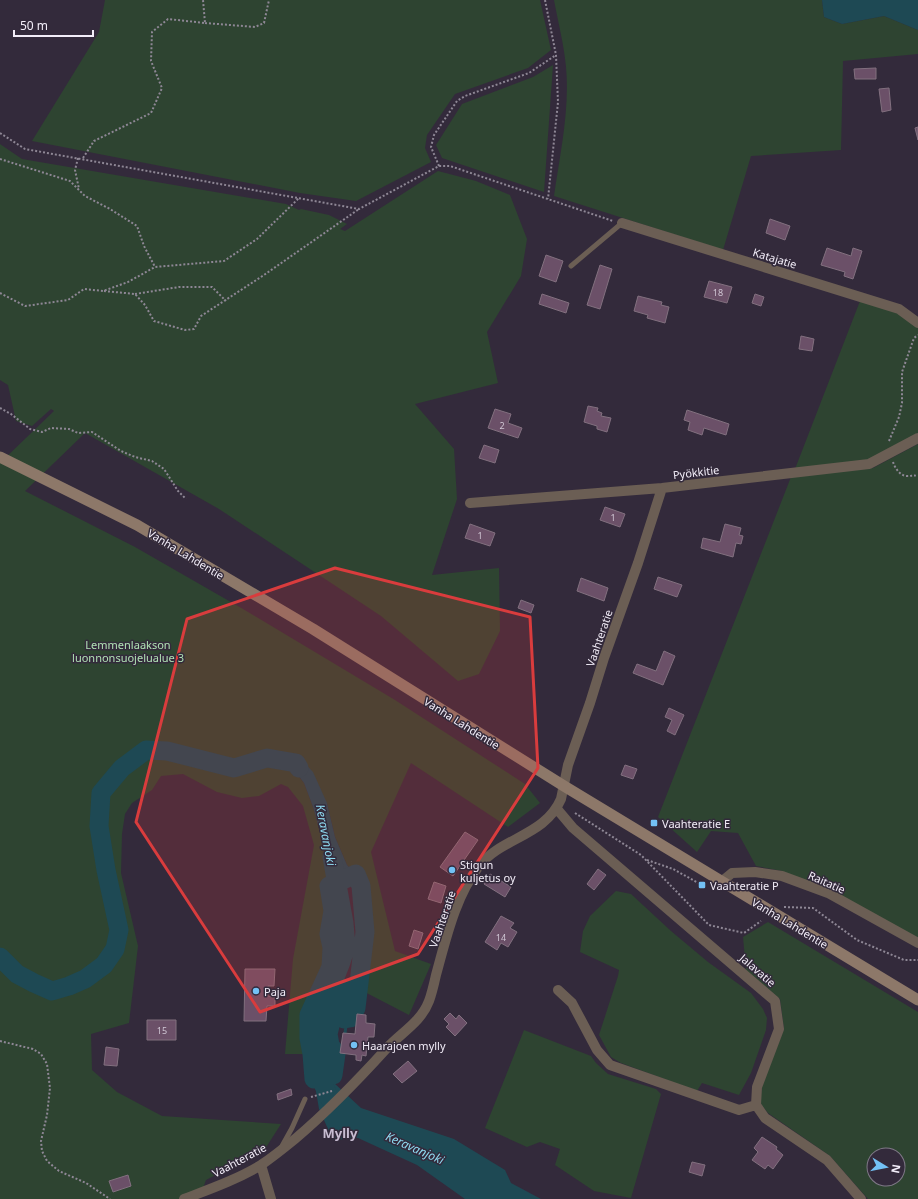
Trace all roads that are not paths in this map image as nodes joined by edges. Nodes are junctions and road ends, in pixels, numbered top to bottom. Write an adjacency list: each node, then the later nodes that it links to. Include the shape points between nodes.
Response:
1 (622, 224): 2 (lane); 3 (street, Katajatie, via 900,310)
2 (571, 266)
3 (918, 323)
4 (918, 438): 6 (street, Pyökkitie, via 869,464)
5 (0, 457): 8 (main road, Vanha Lahdentie, via 137,525 313,629)
6 (662, 488): 7 (street, Pyökkitie); 8 (street, Vaahteratie, via 568,765)
7 (470, 503)
8 (564, 786): 9 (street, Vaahteratie); 10 (main road, Vanha Lahdentie)
9 (557, 809): 15 (street, Jalavatie, via 573,828 775,1001 779,1029 757,1086); 16 (street, Vaahteratie, via 540,825 494,851 479,866 454,914 429,1001 422,1015 353,1085)
10 (721, 882): 11 (street, Raitatie, via 732,873 755,872 782,876 828,893); 13 (main road, Vanha Lahdentie)
11 (918, 943)
12 (558, 990): 15 (street, via 572,1003 597,1050 610,1066 739,1110)
13 (918, 1000)
14 (305, 1099): 16 (lane)
15 (756, 1105): 20 (street, via 765,1118 827,1160)
16 (278, 1152): 17 (street, Vaahteratie)
17 (261, 1165): 18 (street, Vaahteratie, via 228,1182); 19 (street)
18 (184, 1199)
19 (271, 1199)
20 (861, 1199)

